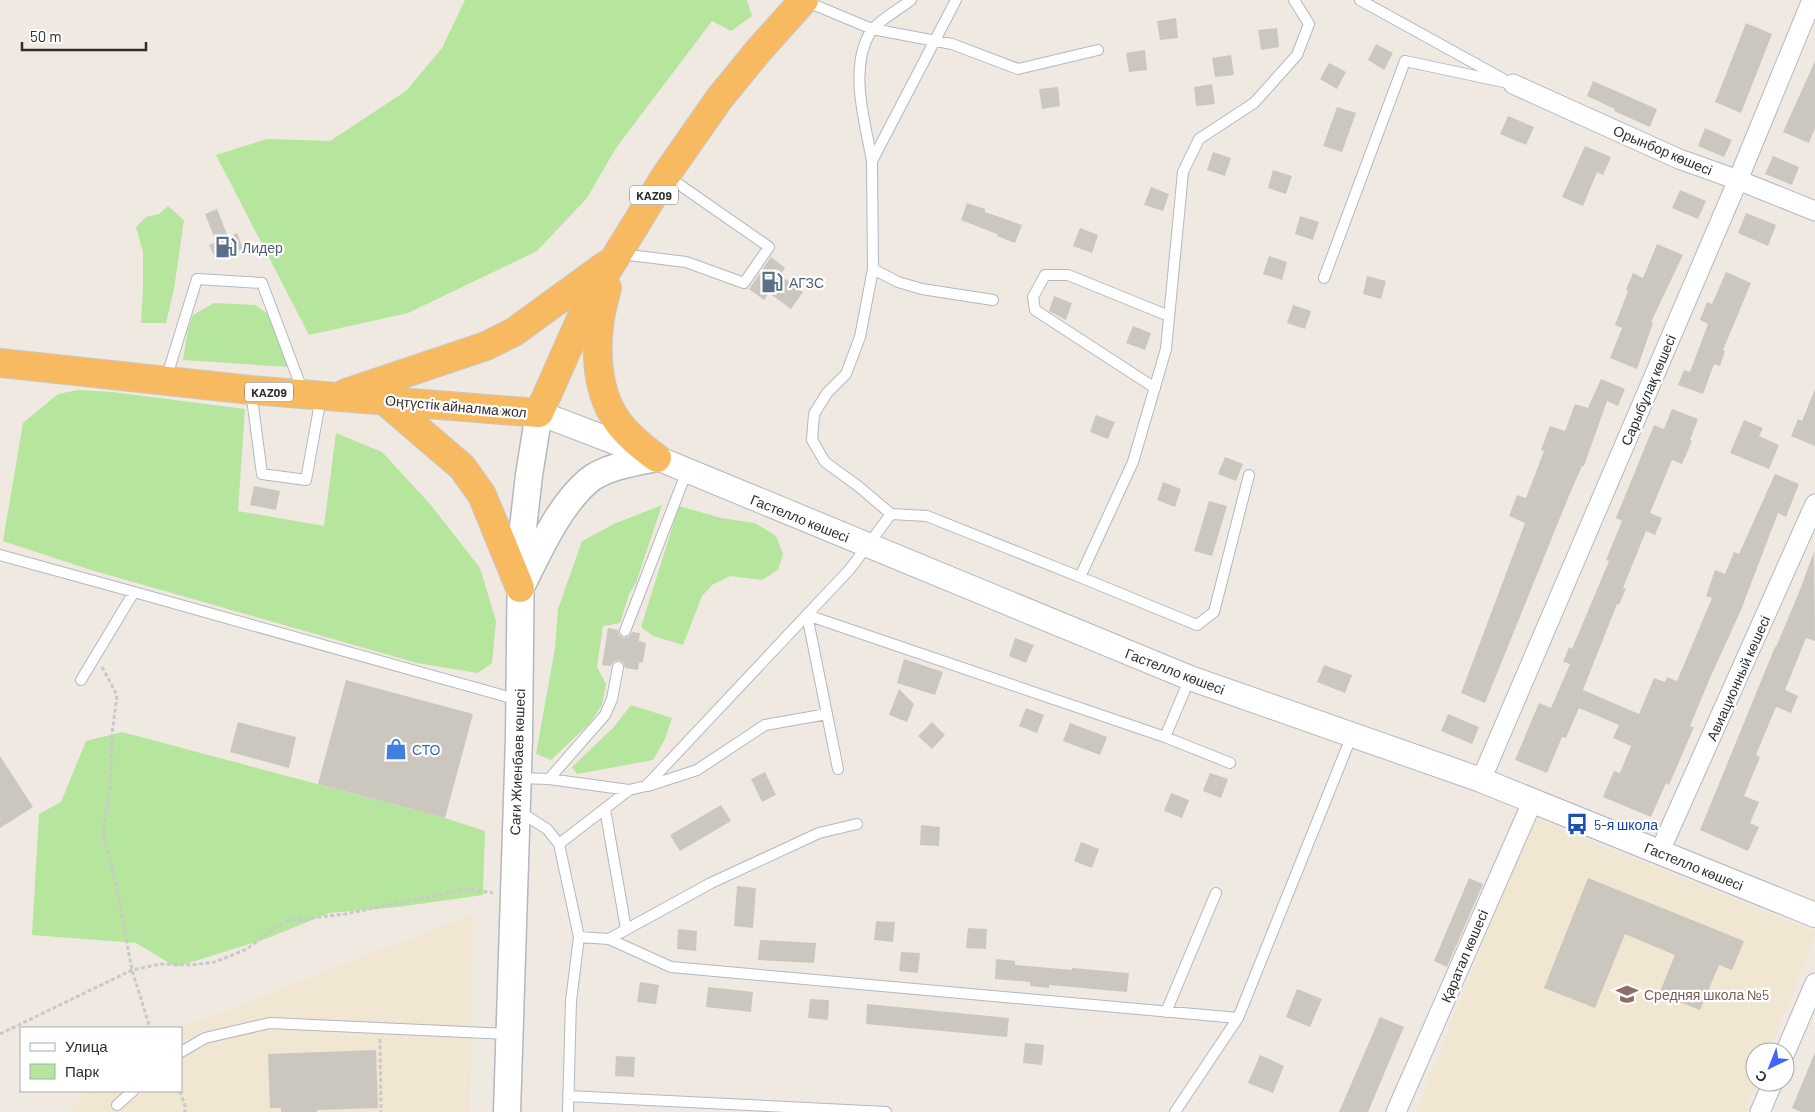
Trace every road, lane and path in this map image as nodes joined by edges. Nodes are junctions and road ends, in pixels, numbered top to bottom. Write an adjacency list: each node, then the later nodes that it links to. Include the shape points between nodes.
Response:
1 (804, 0): 7 (lane); 12 (highway, Оңтүстік айналма жол / KAZ09, via 719,100)
2 (911, 0): 7 (lane)
3 (956, 0): 8 (lane)
4 (1294, 0): 19 (lane, via 1308,24 1297,55 1254,103 1199,139 1183,172)
5 (1360, 0): 10 (lane)
6 (1812, 0): 13 (street, Сарыбұлақ көшесі)
7 (872, 29): 8 (lane); 11 (lane, via 862,53 858,78)
8 (936, 41): 9 (lane, via 1018,69); 11 (lane)
9 (1098, 50)
10 (1513, 84): 13 (street, Орынбор көшесі, via 1679,159); 17 (lane, via 1404,61)
11 (872, 161): 16 (lane)
12 (666, 175): 15 (highway, Оңтүстік айналма жол / KAZ09); 15 (lane, via 769,248 744,283 686,262)
13 (1738, 180): 14 (street, Орынбор көшесі); 51 (street, Сарыбұлақ көшесі)
14 (1815, 212)
15 (615, 257): 24 (highway, KAZ09, via 514,332 486,346); 26 (highway, Оңтүстік айналма жол / KAZ09, via 579,323); 27 (highway, via 599,326 600,382 614,416 638,444)
16 (873, 269): 18 (lane, via 898,282 922,289); 31 (lane, via 860,337 846,374 827,393 814,414 812,440 825,462)
17 (1324, 278)
18 (994, 300)
19 (1169, 316): 22 (lane, via 1166,349); 22 (lane, via 1068,275 1044,275 1033,297 1035,310)
20 (8, 367): 21 (highway, Оңтүстік айналма жол / KAZ09)
21 (166, 381): 23 (highway, Оңтүстік айналма жол / KAZ09); 24 (lane, via 197,279 262,284)
22 (1155, 388): 34 (lane, via 1133,462)
23 (251, 390): 24 (highway, Оңтүстік айналма жол / KAZ09); 24 (lane, via 262,474 306,480)
24 (321, 396): 25 (highway, Оңтүстік айналма жол / KAZ09)
25 (385, 401): 26 (highway, Оңтүстік айналма жол / KAZ09); 35 (highway, via 462,467 482,495)
26 (539, 413): 27 (street, Гастелло көшесі); 35 (main road, Сағи Жиенбаев көшесі, via 523,516)
27 (658, 458): 28 (street, Гастелло көшесі); 35 (main road, via 631,463 588,480 552,528)
28 (686, 471): 32 (street, Гастелло көшесі); 38 (lane)
29 (1249, 475): 34 (lane, via 1214,612 1197,625)
30 (1815, 504): 59 (street, Авиационный көшесі)
31 (891, 514): 32 (lane); 34 (lane, via 927,516)
32 (868, 546): 37 (lane); 41 (street, Гастелло көшесі)
33 (0, 555): 36 (lane)
34 (1080, 577)
35 (520, 588): 43 (main road, Сағи Жиенбаев көшесі)
36 (134, 592): 39 (lane); 43 (lane)
37 (807, 615): 44 (lane); 46 (lane); 52 (lane)
38 (625, 631)
39 (96, 656): 42 (lane); 66 (path, via 116,696 103,834)
40 (618, 667): 50 (lane, via 612,699 605,715)
41 (1190, 678): 45 (street, Гастелло көшесі); 46 (lane)
42 (81, 680)
43 (520, 701): 49 (main road, Сағи Жиенбаев көшесі)
44 (827, 714): 48 (lane); 52 (lane, via 765,725 698,770)
45 (1352, 735): 51 (street, Гастелло көшесі); 69 (lane)
46 (1165, 737): 47 (lane)
47 (1230, 763)
48 (838, 769)
49 (517, 778): 50 (lane); 56 (main road, Сағи Жиенбаев көшесі)
50 (549, 779): 53 (lane)
51 (1481, 780): 54 (street, Гастелло көшесі)
52 (646, 786): 53 (lane)
53 (629, 790): 55 (lane)
54 (1533, 800): 59 (street, Гастелло көшесі); 87 (street, Қаратал көшесі)
55 (605, 809): 58 (lane); 63 (lane)
56 (516, 810): 58 (lane, via 547,829); 61 (main road, Сағи Жиенбаев көшесі)
57 (857, 824): 63 (lane, via 819,833 711,883)
58 (559, 844): 64 (lane)
59 (1660, 851): 62 (street, Гастелло көшесі)
60 (1216, 893): 68 (lane)
61 (514, 896): 66 (path, via 468,889 345,914 287,921 247,950 214,962 161,964); 73 (main road, Сағи Жиенбаев көшесі)
62 (1815, 916)
63 (626, 929): 65 (lane)
64 (579, 937): 65 (lane); 79 (lane, via 571,1001)
65 (608, 939): 68 (lane, via 671,967)
66 (132, 970): 70 (path); 72 (path)
67 (1815, 983): 74 (street)
68 (1166, 1012): 69 (lane)
69 (1238, 1018): 86 (lane)
70 (150, 1027)
71 (380, 1028): 73 (lane); 75 (lane, via 270,1023 205,1038); 82 (path)
72 (0, 1034)
73 (509, 1034): 83 (main road, Сағи Жиенбаев көшесі)
74 (1790, 1042)
75 (182, 1051)
76 (132, 1092): 80 (lane)
77 (180, 1092): 81 (path)
78 (1769, 1092): 88 (street)
79 (568, 1096): 84 (lane); 85 (lane)
80 (117, 1105)
81 (185, 1112)
82 (381, 1112)
83 (507, 1112)
84 (568, 1112)
85 (886, 1112)
86 (1175, 1112)
87 (1396, 1112)
88 (1760, 1112)

